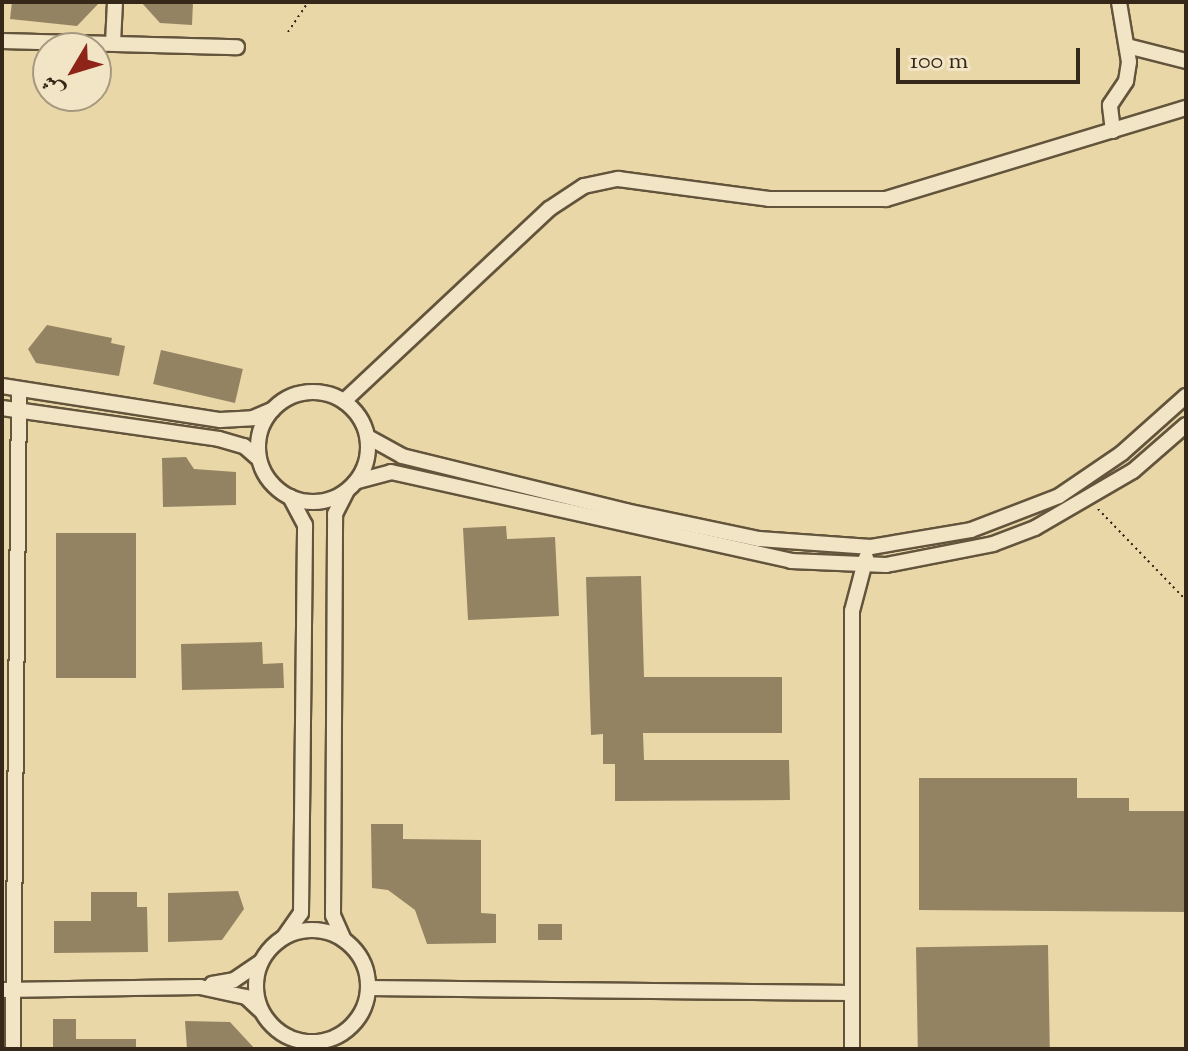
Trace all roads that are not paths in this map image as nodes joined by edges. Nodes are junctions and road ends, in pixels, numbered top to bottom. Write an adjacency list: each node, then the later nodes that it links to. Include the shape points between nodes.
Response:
1 (115, 2): 4 (street)
2 (1119, 2): 5 (street)
3 (2, 41): 4 (street)
4 (113, 43): 6 (street)
5 (1127, 46): 7 (street); 9 (street, via 1126,81 1110,105)
6 (237, 47)
7 (1186, 61)
8 (1186, 108): 9 (street)
9 (1113, 131): 13 (street, via 886,199 769,199 618,179 584,186 549,209)
10 (2, 386): 11 (street)
11 (19, 389): 14 (street); 15 (street, via 220,420 253,418)
12 (1186, 396): 22 (street, via 1122,453 1059,496 971,530)
13 (344, 401): 15 (street, via 315,392 299,394); 17 (street)
14 (9, 409): 18 (street, via 227,441); 29 (street)
15 (272, 410): 18 (street, via 260,433)
16 (1186, 425): 23 (street, via 1091,499 993,544)
17 (368, 437): 19 (street, via 369,452); 22 (street, via 402,456 626,511 759,539)
18 (259, 459): 21 (street, via 276,488)
19 (358, 481): 20 (street); 23 (street, via 391,472 791,561)
20 (346, 492): 21 (street, via 318,503); 25 (street, via 335,514 333,915)
21 (290, 497): 24 (street, via 305,525 301,913)
22 (871, 547): 23 (street)
23 (863, 566): 30 (street, via 852,611)
24 (284, 937): 25 (street, via 315,930); 26 (street)
25 (344, 940): 28 (street, via 356,952)
26 (261, 962): 27 (street, via 234,980); 31 (street, via 256,995)
27 (200, 987): 29 (street); 31 (street, via 246,997)
28 (368, 988): 30 (street); 32 (street, via 354,1024)
29 (7, 990): 34 (street)
30 (852, 993): 35 (street)
31 (262, 1013): 33 (street)
32 (334, 1043): 33 (street)
33 (294, 1045)
34 (13, 1049)
35 (852, 1049)

